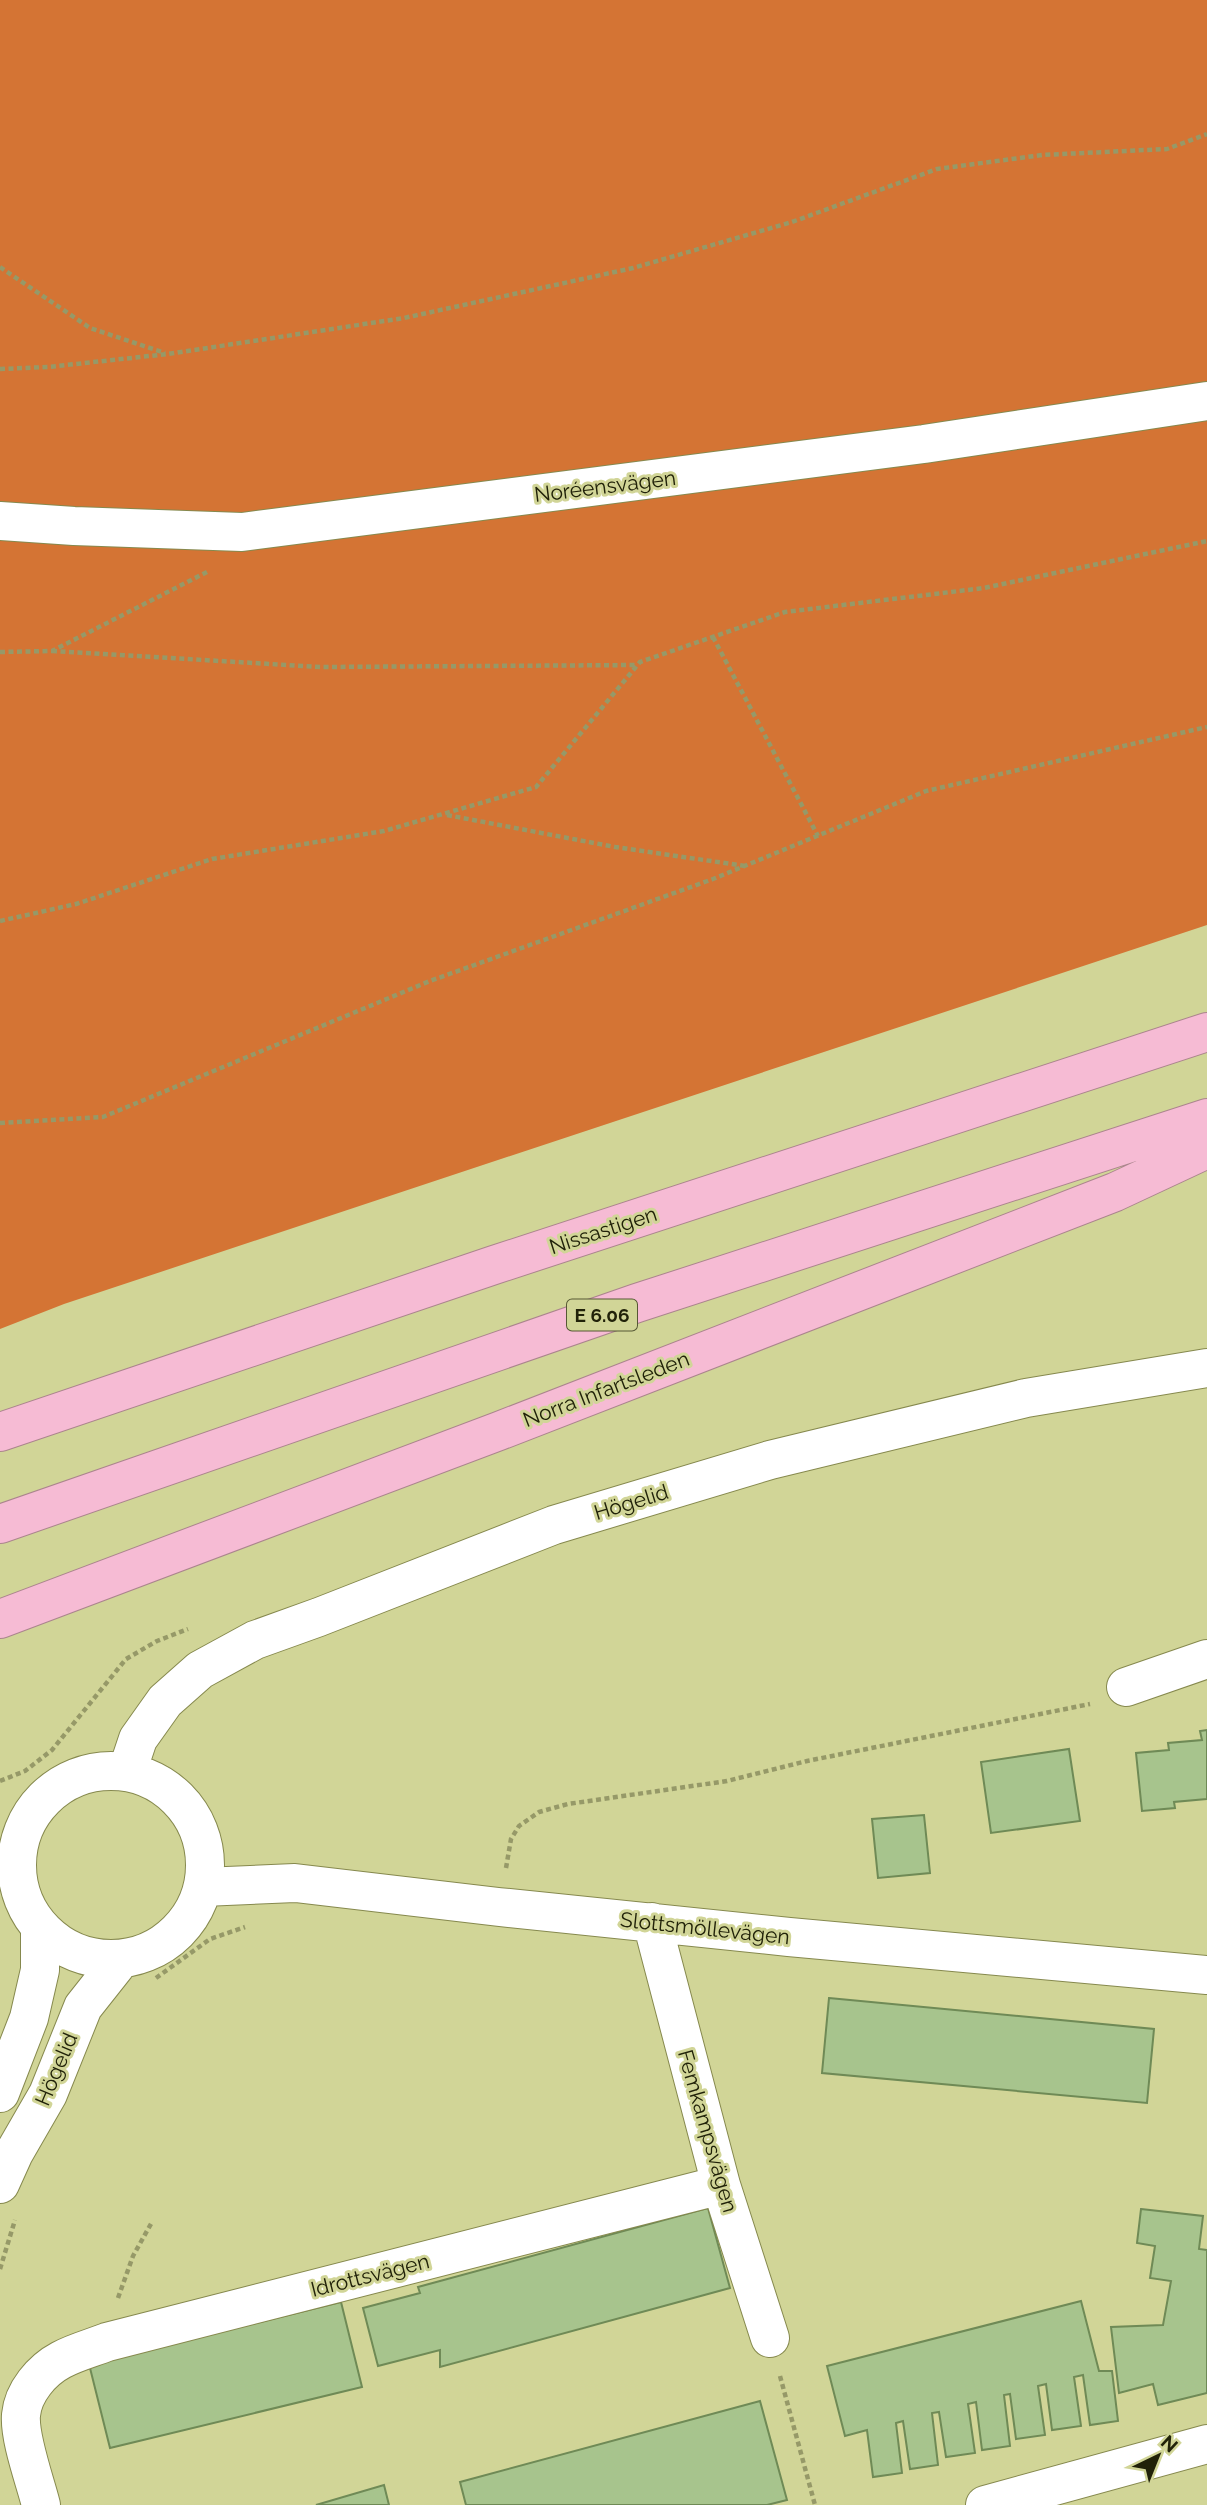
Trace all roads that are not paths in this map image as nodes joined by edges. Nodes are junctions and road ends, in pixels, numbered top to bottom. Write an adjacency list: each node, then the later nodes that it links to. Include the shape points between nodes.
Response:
1 (1207, 401): 2 (street, Noréensvägen, via 924,444 242,531)
2 (0, 521)
3 (1207, 1032): 7 (highway, Nissastigen)
4 (1207, 1118): 8 (highway, E 6.06, via 637,1303)
5 (1207, 1149): 9 (highway, Norra Infartsleden, via 1102,1197)
6 (1207, 1368): 12 (street, Högelid, via 1039,1396 770,1460 554,1525 255,1640 200,1670 151,1720)
7 (0, 1432)
8 (0, 1524)
9 (0, 1619)
10 (1207, 1659): 11 (street)
11 (1126, 1687)
12 (127, 1772): 13 (street, via 105,1770 64,1783 32,1814); 14 (street, via 167,1789 196,1822 206,1865)
13 (9, 1854): 16 (street, via 21,1894)
14 (203, 1887): 15 (street, Slottsmöllevägen, via 295,1883); 17 (street, via 195,1909 165,1943)
15 (652, 1922): 18 (street, Slottsmöllevägen); 21 (street, Femkampsvägen)
16 (40, 1927): 17 (street, via 77,1953); 19 (street, Högelid, via 40,1970 29,2018)
17 (121, 1959): 20 (street, Högelid, via 83,2007 48,2094)
18 (1206, 1984)
19 (0, 2093)
20 (0, 2184)
21 (721, 2185): 22 (street, Femkampsvägen); 24 (street, Idrottsvägen, via 107,2342 61,2360 31,2388 21,2414)
22 (770, 2338)
23 (1207, 2444): 25 (street)
24 (41, 2505)
25 (985, 2505)

